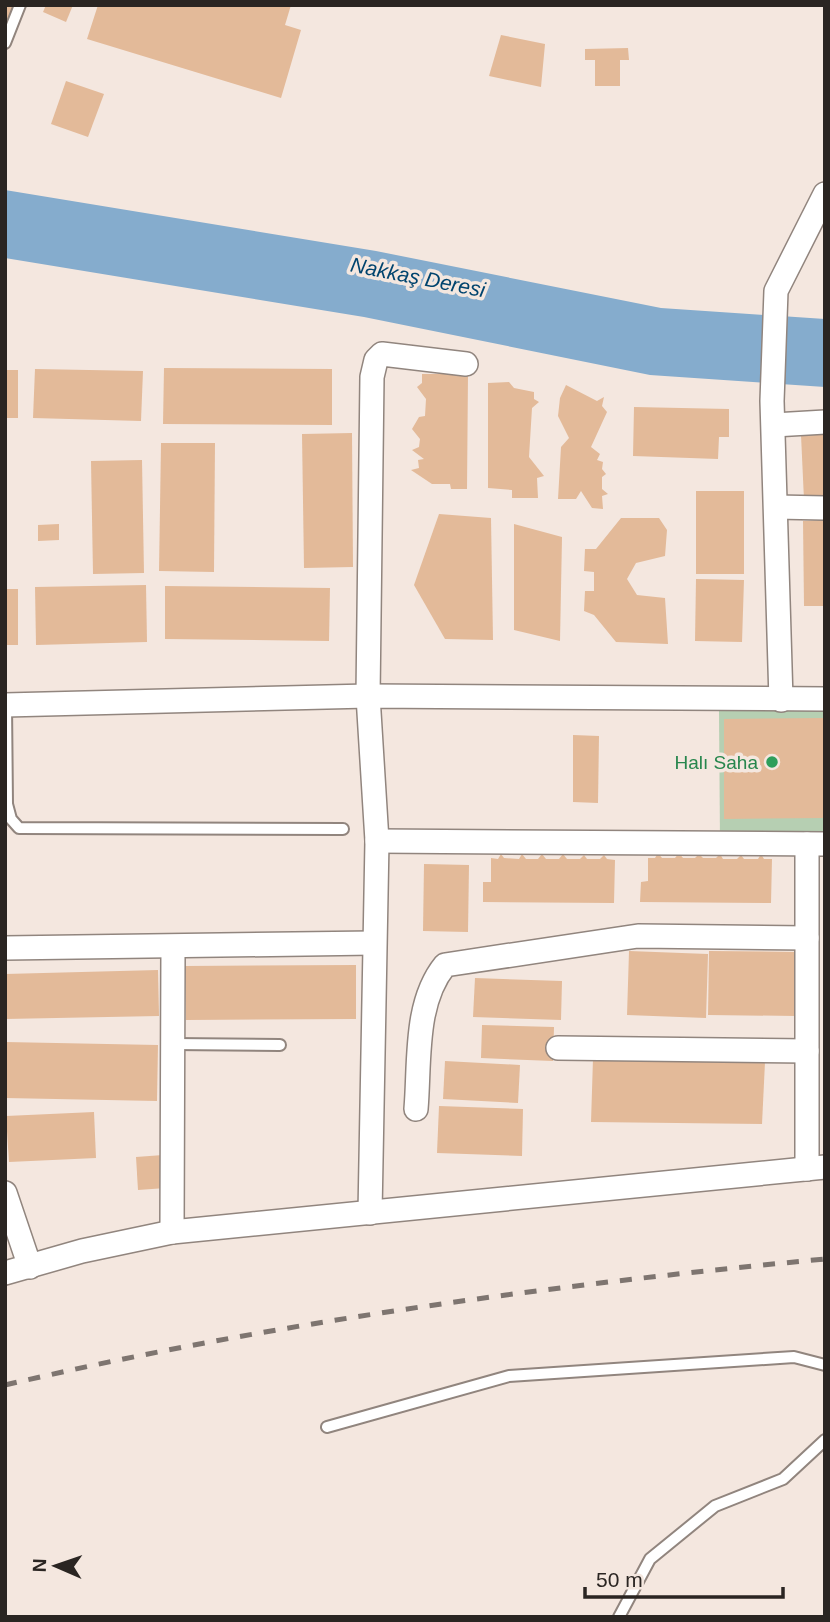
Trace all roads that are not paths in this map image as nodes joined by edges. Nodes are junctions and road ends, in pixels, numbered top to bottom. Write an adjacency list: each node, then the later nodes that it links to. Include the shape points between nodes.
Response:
1 (20, 5): 2 (lane)
2 (5, 43)
3 (825, 194): 6 (street, via 776,291)
4 (466, 364): 9 (street, via 383,354 376,360 372,377)
5 (825, 422): 6 (street)
6 (774, 425): 7 (street)
7 (776, 508): 8 (street); 11 (street)
8 (825, 508)
9 (368, 696): 11 (street); 12 (street); 14 (street)
10 (825, 699): 11 (street)
11 (781, 700)
12 (5, 705): 13 (lane, via 7,804 19,828)
13 (344, 829)
14 (377, 841): 15 (street); 17 (street)
15 (816, 844): 16 (street)
16 (807, 938): 20 (street); 25 (street, via 638,936 445,965 432,981 425,1001)
17 (374, 943): 19 (street); 28 (street)
18 (5, 948): 19 (street)
19 (173, 948): 21 (street)
20 (816, 989): 24 (street)
21 (173, 1044): 22 (lane); 29 (street)
22 (279, 1045)
23 (558, 1048): 24 (street)
24 (807, 1051): 26 (street)
25 (416, 1109)
26 (816, 1168): 28 (street)
27 (5, 1193): 30 (street)
28 (370, 1213): 29 (street)
29 (172, 1232): 30 (street)
30 (30, 1267): 31 (street)
31 (5, 1273)
32 (825, 1366): 33 (lane, via 794,1357 509,1376)
33 (327, 1427)
34 (825, 1440): 35 (lane, via 783,1479 715,1506 650,1559)
35 (620, 1617)

